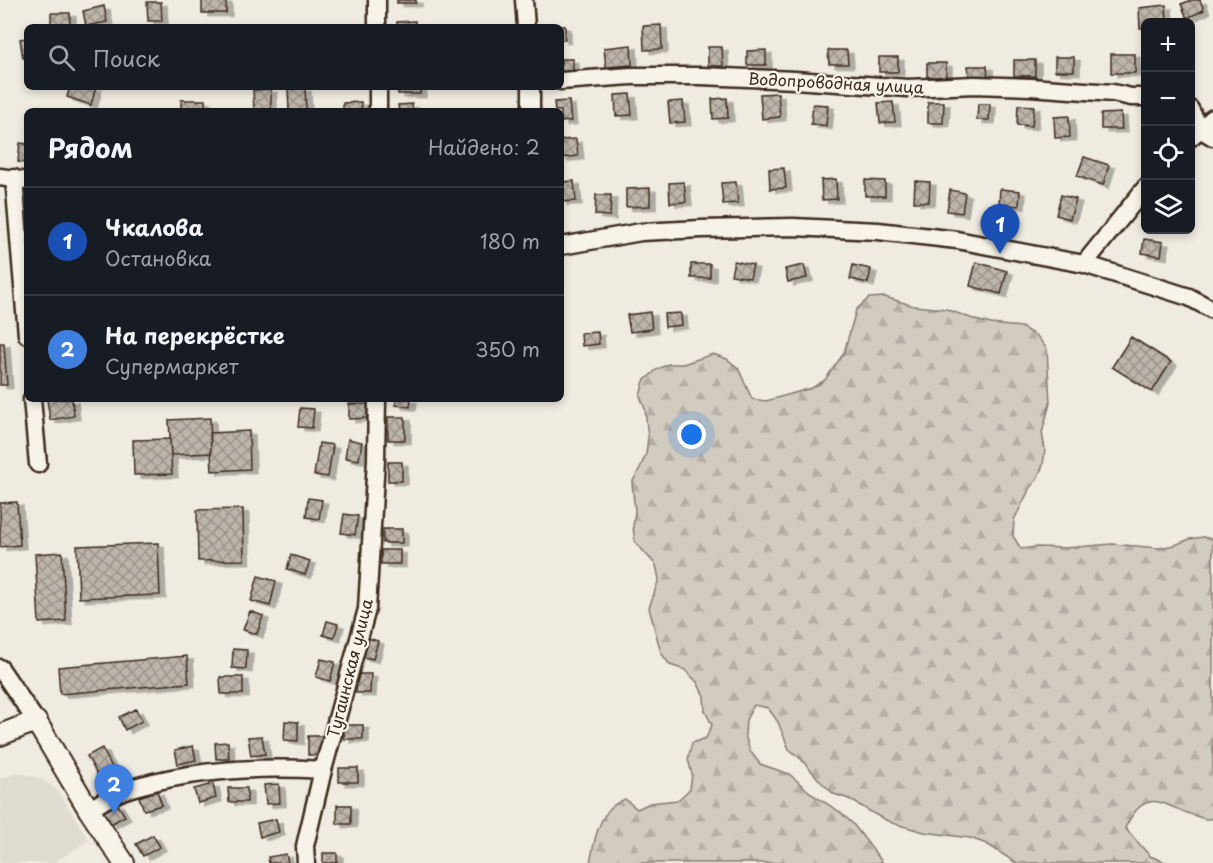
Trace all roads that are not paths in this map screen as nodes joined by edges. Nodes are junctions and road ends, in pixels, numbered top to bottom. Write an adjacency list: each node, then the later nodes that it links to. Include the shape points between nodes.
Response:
1 (377, 0): 3 (street)
2 (524, 0): 4 (street)
3 (377, 24)
4 (526, 24)
5 (564, 81): 8 (street, Водопроводная улица, via 701,76 908,88 1019,87)
6 (378, 90): 9 (street)
7 (531, 90): 10 (street)
8 (1141, 97)
9 (378, 108)
10 (531, 108)
11 (1195, 116): 12 (street)
12 (1204, 131)
13 (14, 179): 17 (street)
14 (1141, 193): 16 (street)
15 (564, 245): 16 (street, via 641,232 793,227 957,240)
16 (1084, 264): 18 (street, via 1189,297)
17 (24, 299)
18 (1213, 310)
19 (32, 402): 21 (street)
20 (377, 402): 25 (street, Тугаинская улица, via 367,609)
21 (38, 464)
22 (0, 668): 23 (street)
23 (36, 721): 24 (street); 26 (street)
24 (0, 735)
25 (323, 770): 26 (street, via 287,768 183,775 123,791); 28 (street, Тугаинская улица, via 305,846)
26 (89, 810): 27 (street)
27 (124, 863)
28 (306, 863)

